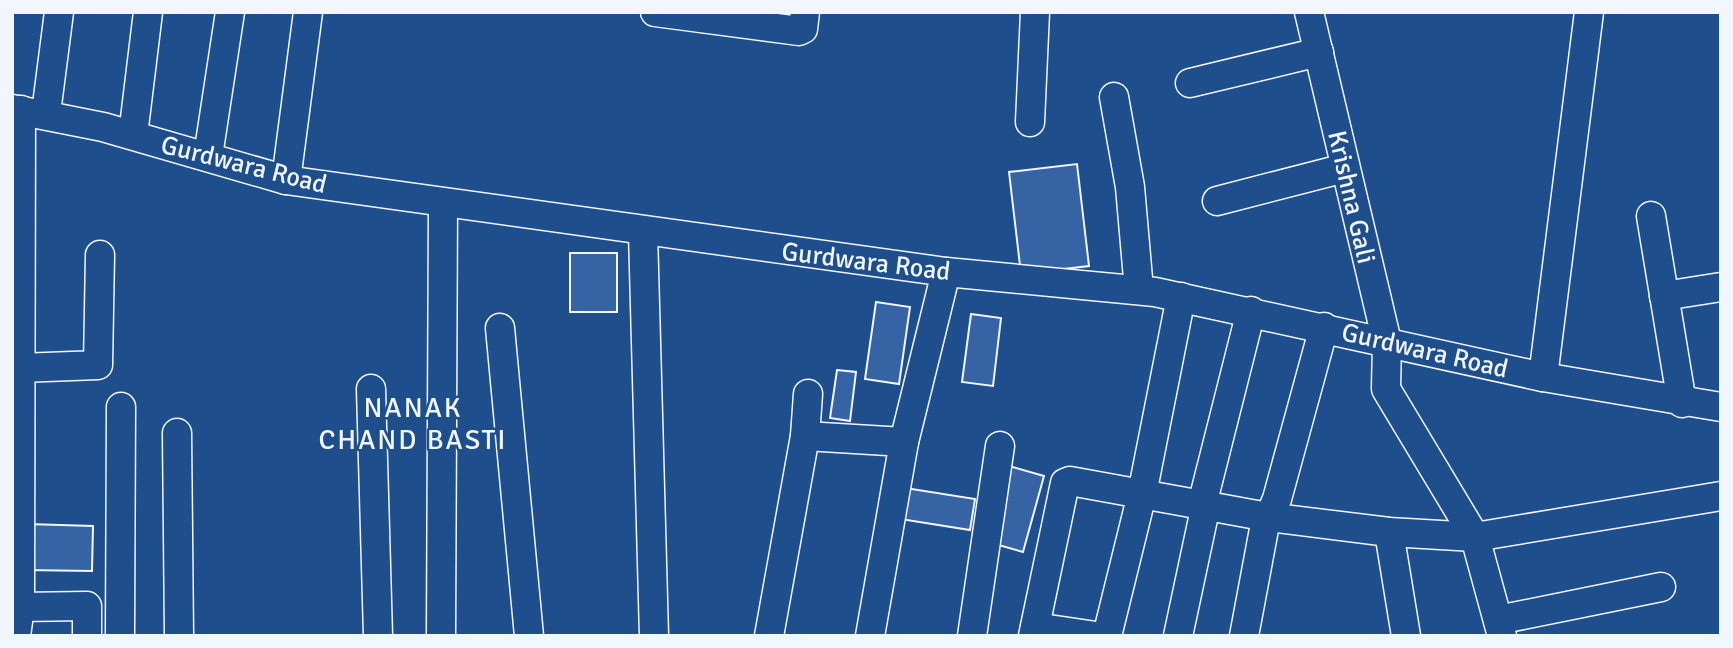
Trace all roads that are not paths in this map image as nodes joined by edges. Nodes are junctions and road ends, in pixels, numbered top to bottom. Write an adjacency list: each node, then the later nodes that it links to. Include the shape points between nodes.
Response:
1 (59, 12): 13 (street)
2 (149, 12): 15 (street)
3 (230, 12): 16 (street)
4 (308, 12): 18 (street)
5 (655, 12): 6 (street, via 799,31)
6 (805, 12)
7 (1035, 12): 14 (street)
8 (1309, 12): 10 (street, Krishna Gali)
9 (1589, 12): 34 (street)
10 (1318, 52): 11 (street); 17 (street, Krishna Gali)
11 (1190, 83)
12 (1114, 97): 26 (street, via 1130,187)
13 (26, 111): 15 (street, Gurdwara Road); 33 (street)
14 (1030, 122)
15 (133, 135): 16 (street, Gurdwara Road)
16 (208, 156): 18 (street, Gurdwara Road)
17 (1345, 168): 19 (street); 32 (street, Krishna Gali)
18 (286, 180): 20 (street, Gurdwara Road)
19 (1217, 201)
20 (443, 203): 22 (street, Gurdwara Road); 59 (street)
21 (1651, 216): 27 (street)
22 (643, 232): 24 (street, Gurdwara Road); 61 (street)
23 (100, 255): 33 (street, via 98,365)
24 (946, 272): 26 (street, Gurdwara Road); 42 (street)
25 (1721, 287): 27 (street)
26 (1139, 290): 28 (street, Gurdwara Road)
27 (1664, 296): 37 (street)
28 (1181, 297): 29 (street, Gurdwara Road); 44 (street)
29 (1251, 311): 30 (street, Gurdwara Road); 46 (street)
30 (1324, 327): 32 (street, Gurdwara Road); 47 (street, via 1277,499)
31 (500, 328): 60 (street)
32 (1387, 342): 34 (street, Gurdwara Road); 49 (street, Krishna Gali, via 1388,395)
33 (20, 368): 51 (street)
34 (1543, 377): 37 (street, Gurdwara Road)
35 (371, 389): 58 (street)
36 (808, 394): 41 (street)
37 (1682, 403): 39 (street, Gurdwara Road)
38 (121, 407): 56 (street)
39 (1721, 407)
40 (177, 433): 57 (street)
41 (805, 436): 42 (street); 62 (street)
42 (904, 442): 63 (street)
43 (1000, 446): 64 (street)
44 (1142, 494): 46 (street); 53 (street, via 1065,483); 66 (street)
45 (1721, 496): 49 (street)
46 (1204, 505): 47 (street); 67 (street)
47 (1268, 517): 48 (street); 68 (street)
48 (1389, 532): 49 (street); 69 (street)
49 (1475, 537): 52 (street, Krishna Gali)
50 (1661, 587): 52 (street)
51 (20, 607): 54 (street); 55 (street, via 87,606)
52 (1500, 628)
53 (1034, 631): 65 (street)
54 (16, 636)
55 (87, 636)
56 (120, 636)
57 (179, 636)
58 (378, 636)
59 (441, 636)
60 (529, 636)
61 (654, 636)
62 (769, 636)
63 (870, 636)
64 (972, 636)
65 (1096, 636)
66 (1108, 636)
67 (1178, 636)
68 (1244, 636)
69 (1406, 636)

